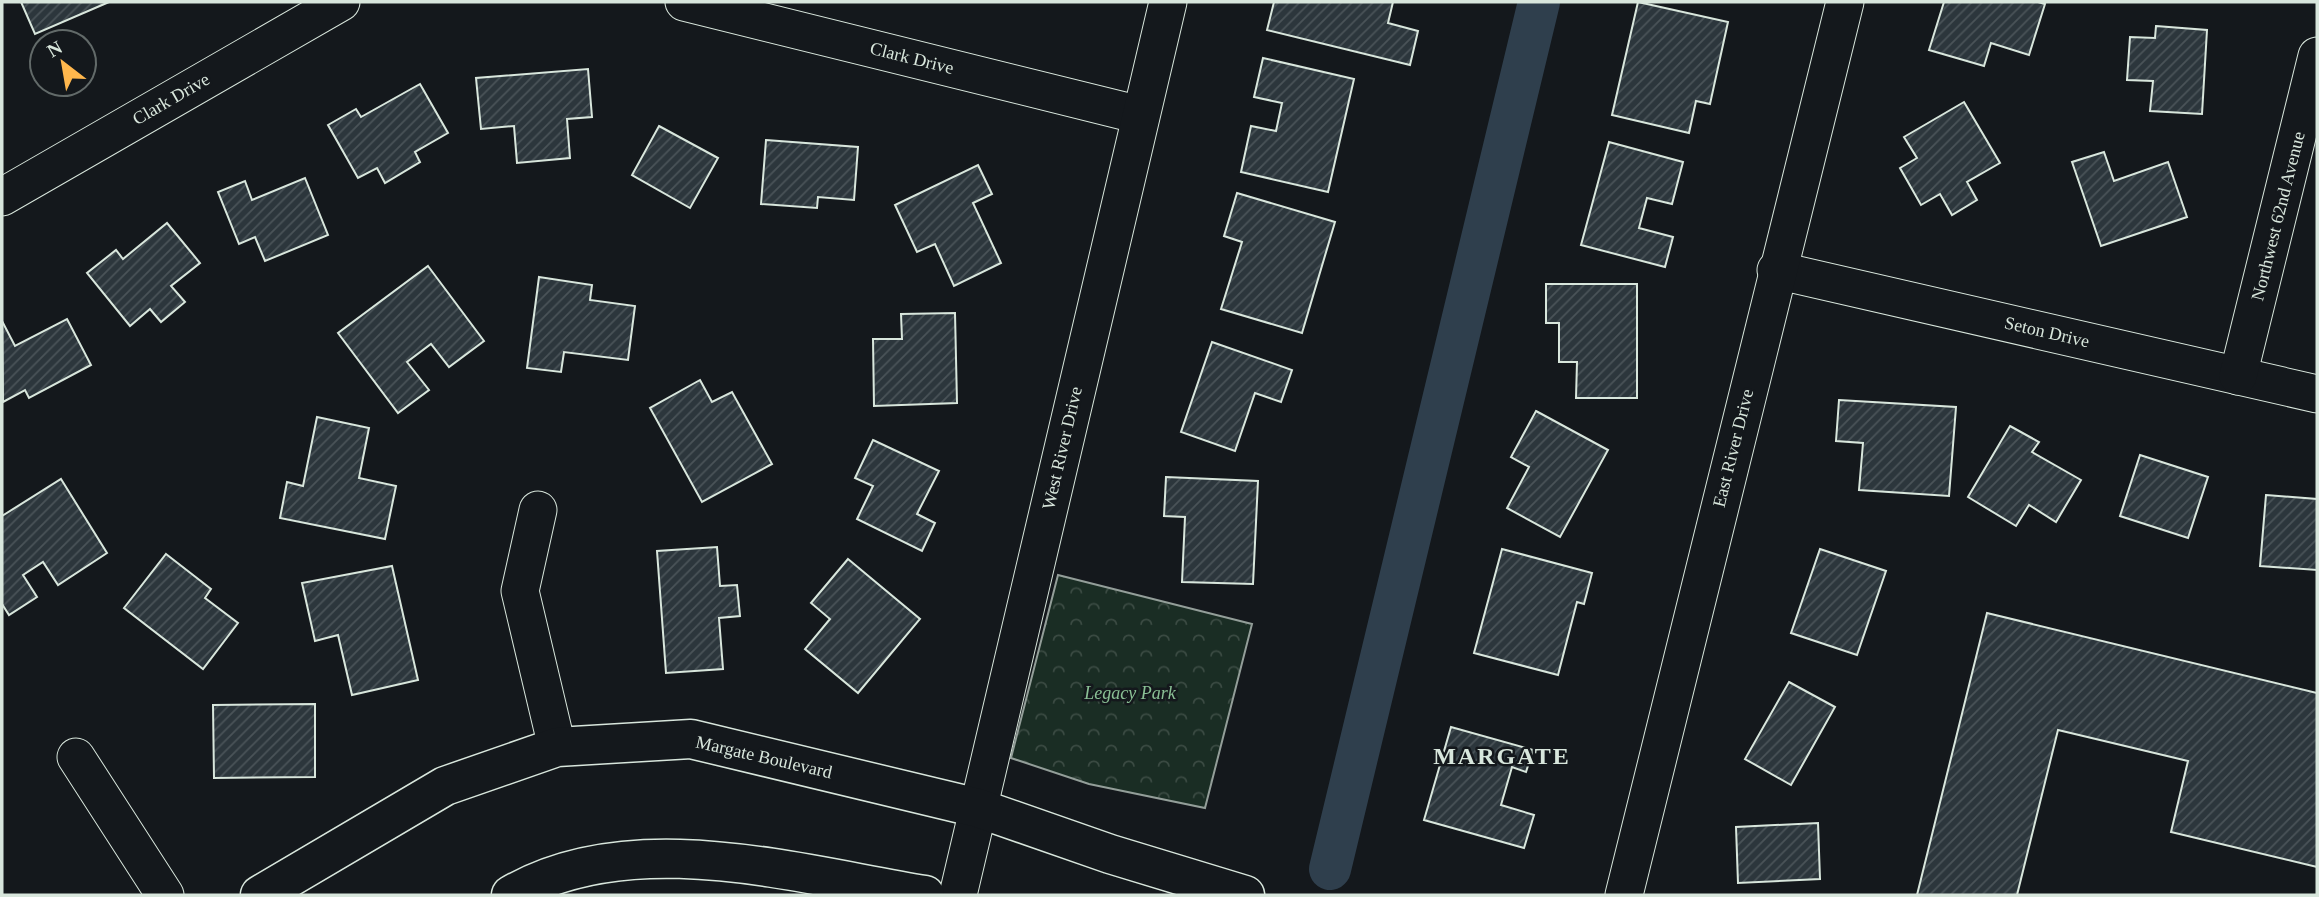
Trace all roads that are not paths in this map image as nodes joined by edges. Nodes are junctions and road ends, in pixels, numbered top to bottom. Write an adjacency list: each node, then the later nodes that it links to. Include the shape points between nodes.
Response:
1 (341, 2): 7 (street, Clark Drive)
2 (684, 2): 6 (street, Clark Drive)
3 (1168, 2): 6 (street, West River Drive)
4 (1845, 2): 8 (street, East River Drive)
5 (2317, 56): 9 (street, Northwest 62nd Avenue)
6 (1140, 115): 14 (street, West River Drive)
7 (2, 197)
8 (1776, 270): 9 (street, Seton Drive); 21 (street, East River Drive)
9 (2238, 376): 10 (street, Seton Drive)
10 (2317, 394)
11 (538, 510): 12 (street, via 520,591)
12 (557, 747): 14 (street, Margate Boulevard, via 691,739); 16 (street, Margate Boulevard, via 445,786)
13 (76, 757): 15 (street)
14 (978, 808): 19 (street, West River Drive); 20 (street, Margate Boulevard)
15 (165, 895)
16 (260, 895)
17 (510, 895): 18 (street, via 589,864 711,858)
18 (925, 895)
19 (958, 895)
20 (1245, 895)
21 (1624, 895)

